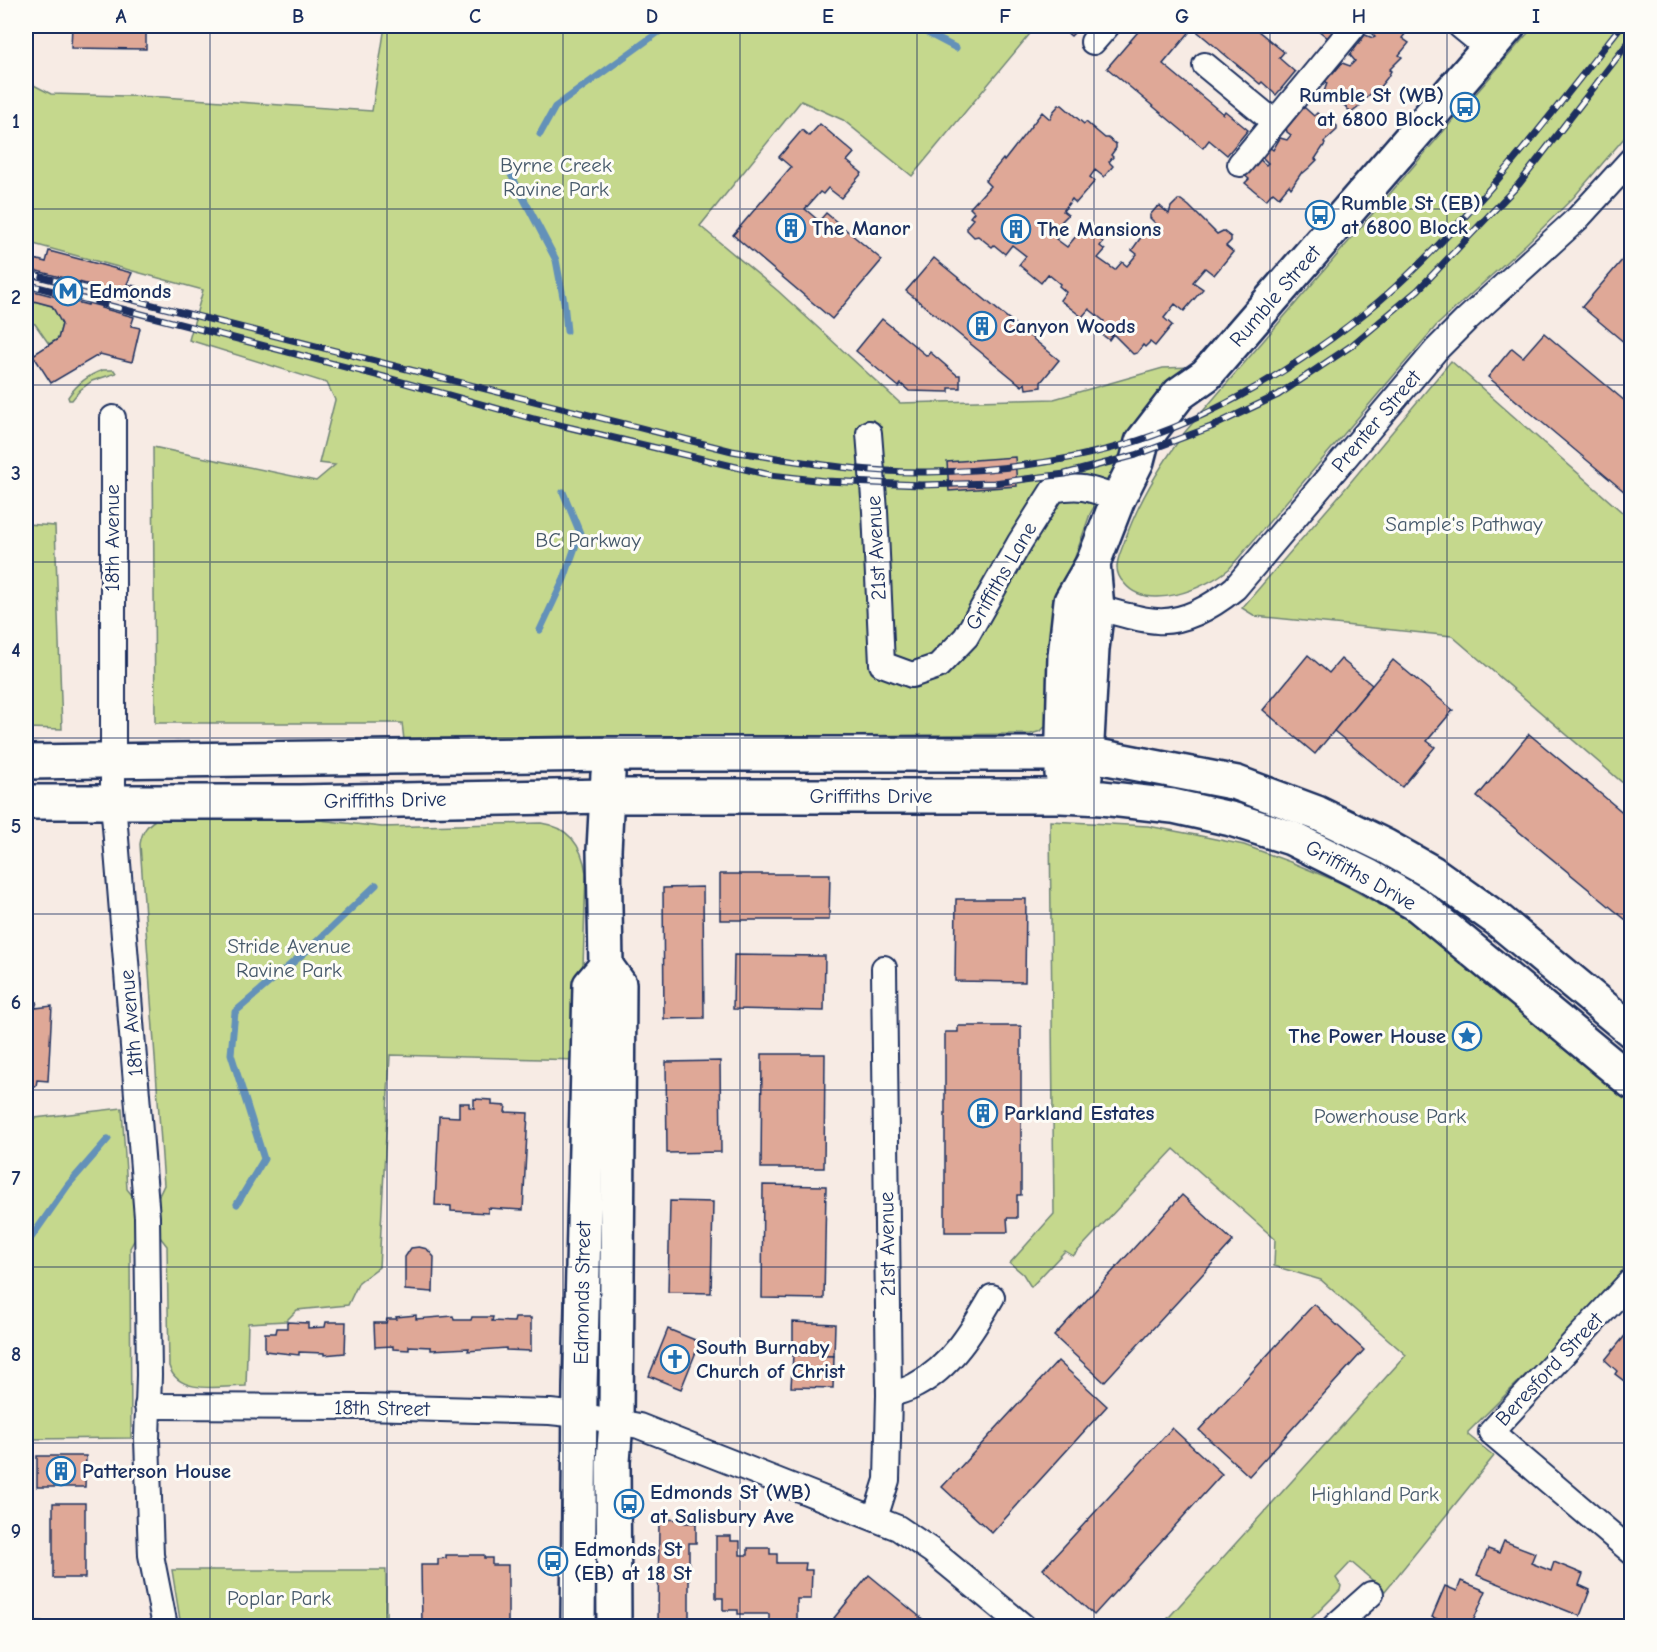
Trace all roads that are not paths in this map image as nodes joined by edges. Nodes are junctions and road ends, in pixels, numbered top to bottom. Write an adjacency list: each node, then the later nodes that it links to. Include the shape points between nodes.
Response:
1 (1354, 26): 5 (street)
2 (1460, 26): 3 (street)
3 (1498, 37): 10 (main road, Rumble Street, via 1206,375 1179,394 1142,442)
4 (1205, 65): 5 (street)
5 (1274, 122): 7 (street)
6 (1632, 159): 12 (street, Prenter Street, via 1577,219 1436,350 1235,588 1216,604 1195,614 1158,621)
7 (1240, 164)
8 (113, 418): 17 (street, 18th Avenue)
9 (869, 433): 13 (street, 21st Avenue)
10 (1118, 499): 11 (main road, Rumble Street); 13 (street, Griffiths Lane, via 1081,487 1053,490 966,637 938,666 912,675)
11 (1093, 563): 12 (main road, Rumble Street); 15 (main road, Rumble Street, via 1071,601 1065,656)
12 (1097, 608): 15 (main road, Rumble Street)
13 (882, 664)
14 (608, 754): 15 (main road, Griffiths Drive); 17 (main road, Griffiths Drive); 18 (main road, Edmonds Street)
15 (1075, 754): 19 (main road, Rumble Street); 24 (main road, Griffiths Drive, via 1237,783 1317,813 1385,846 1431,872 1497,919)
16 (26, 762): 17 (main road, Griffiths Drive)
17 (113, 762): 21 (street, 18th Avenue)
18 (607, 796): 19 (main road, Griffiths Drive); 21 (main road, Griffiths Drive); 22 (main road, Edmonds Street)
19 (1073, 796): 25 (main road, Griffiths Drive, via 1173,806 1231,819 1291,838 1368,876 1418,905)
20 (26, 802): 21 (main road, Griffiths Drive)
21 (113, 802): 29 (street, 18th Avenue, via 147,1217)
22 (606, 966): 30 (main road, Edmonds Street, via 590,985); 31 (main road, Edmonds Street, via 619,984)
23 (884, 968): 28 (street, 21st Avenue)
24 (1632, 1031)
25 (1629, 1075)
26 (1632, 1280): 33 (street, Beresford Street, via 1491,1432)
27 (992, 1297): 28 (street, via 971,1334 940,1368 916,1385)
28 (889, 1395): 32 (street, 21st Avenue, via 887,1480)
29 (147, 1406): 30 (street, 18th Street, via 364,1407); 35 (street, 18th Avenue, via 151,1555)
30 (579, 1415): 31 (street, 18th Street); 36 (main road, Edmonds Street)
31 (616, 1422): 32 (street, 18th Street, via 639,1426); 37 (main road, Edmonds Street)
32 (875, 1518): 38 (street, 18th Street, via 914,1538)
33 (1632, 1552)
34 (1371, 1594): 39 (street)
35 (165, 1626)
36 (578, 1626)
37 (614, 1626)
38 (1023, 1626)
39 (1335, 1626)

